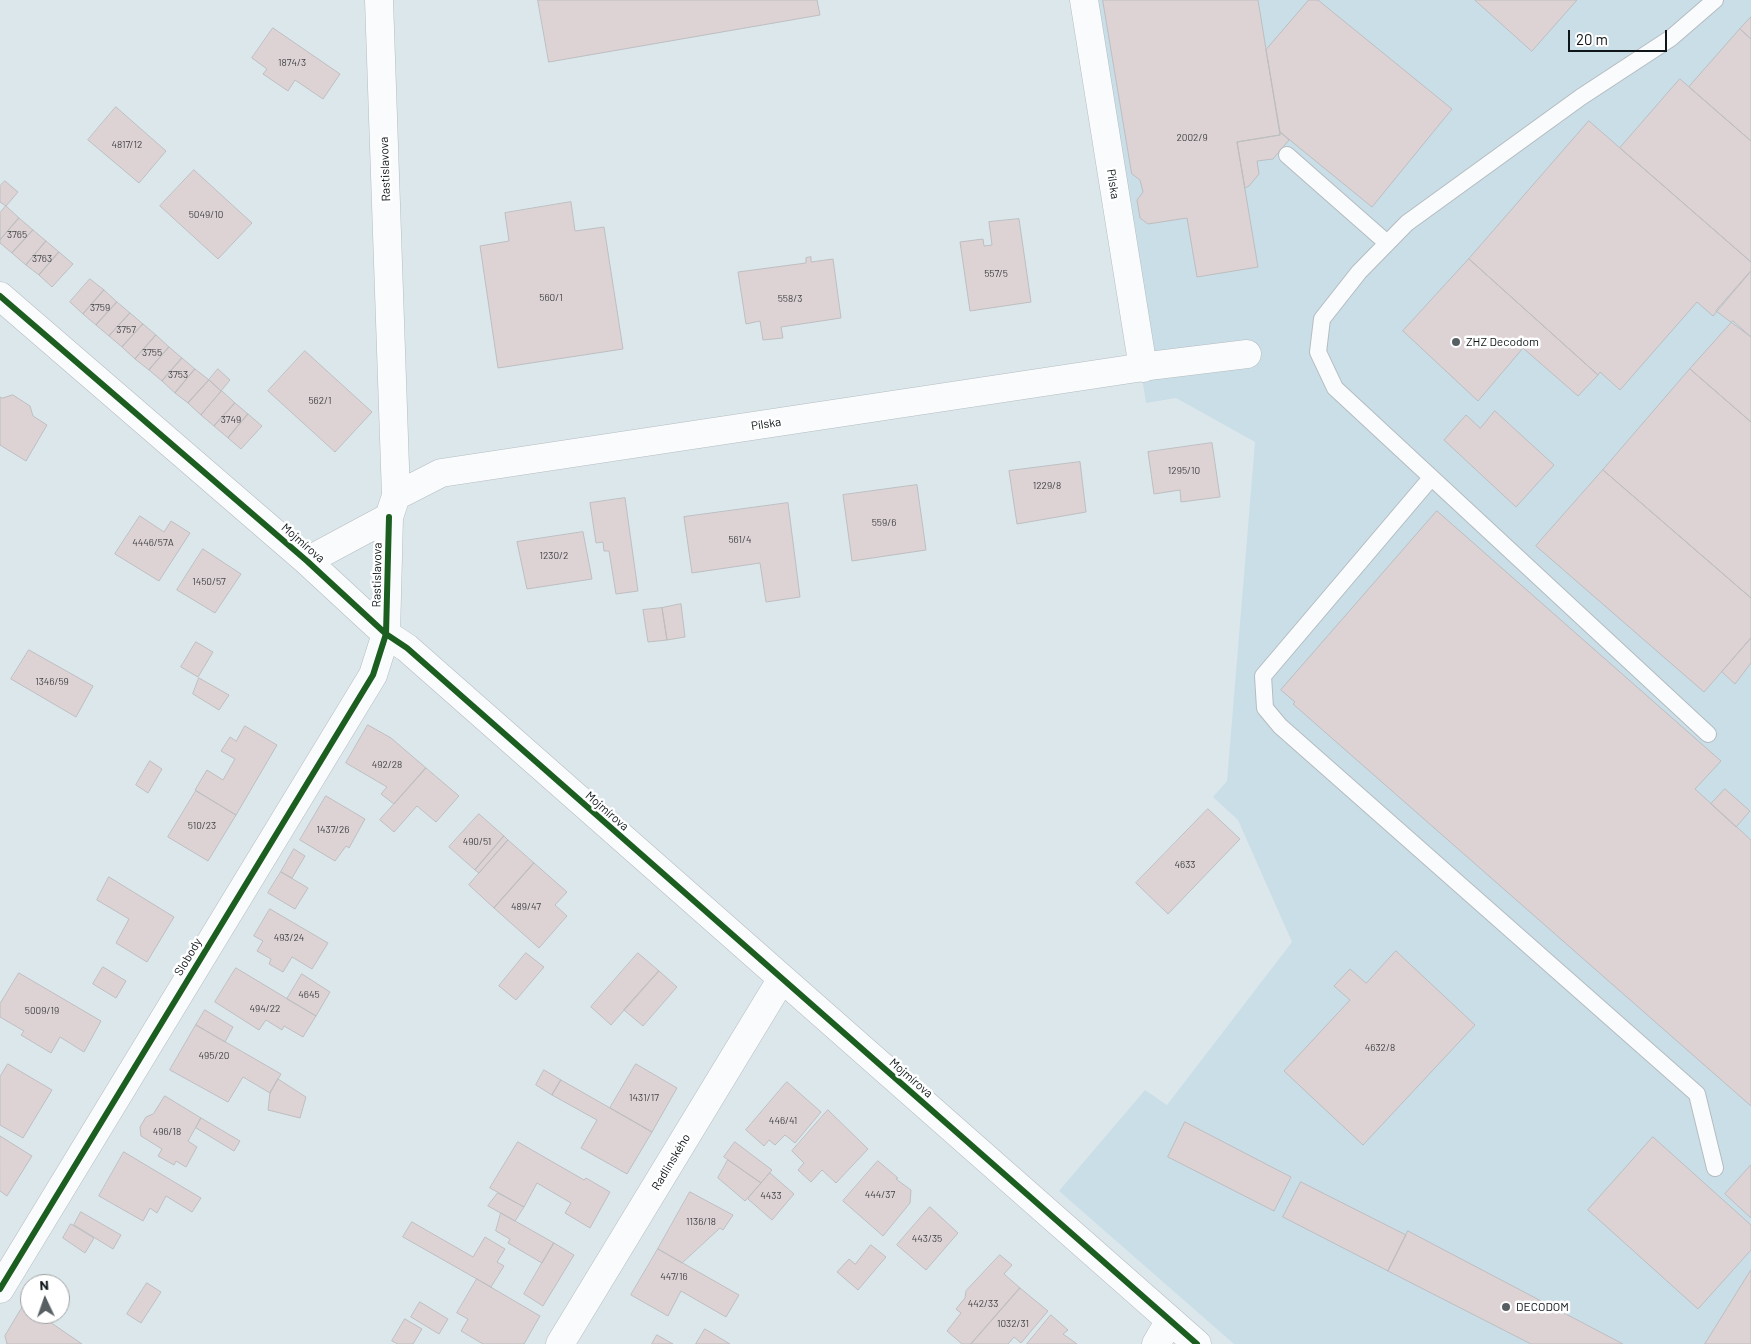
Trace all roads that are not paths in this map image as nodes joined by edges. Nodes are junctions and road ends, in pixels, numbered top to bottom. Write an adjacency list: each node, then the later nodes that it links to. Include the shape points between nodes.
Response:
1 (379, 0): 10 (street, Rastislavova)
2 (1084, 0): 8 (street, Pílska)
3 (1715, 0): 5 (lane, via 1671,38 1581,97 1407,223)
4 (1287, 155): 5 (lane)
5 (1387, 243): 9 (lane, via 1322,319 1318,352 1336,388)
6 (0, 296): 11 (street, Mojmírova)
7 (1247, 354): 8 (street, Pílska)
8 (1143, 368): 10 (street, Pílska, via 441,472)
9 (1431, 478): 13 (lane); 15 (lane, via 1263,676 1265,708 1280,726 1697,1094)
10 (392, 507): 11 (street, Rastislavova); 12 (street, Rastislavova)
11 (307, 561): 12 (street, Mojmírova)
12 (386, 634): 14 (street, Mojmírova, via 406,648); 16 (street, Slobody, via 372,675)
13 (1708, 734)
14 (781, 980): 17 (street, Mojmírova); 18 (street, Radlinského)
15 (1716, 1168)
16 (0, 1289)
17 (1170, 1320): 19 (street); 20 (street, Mojmírova)
18 (560, 1344)
19 (1156, 1344)
20 (1197, 1344)

